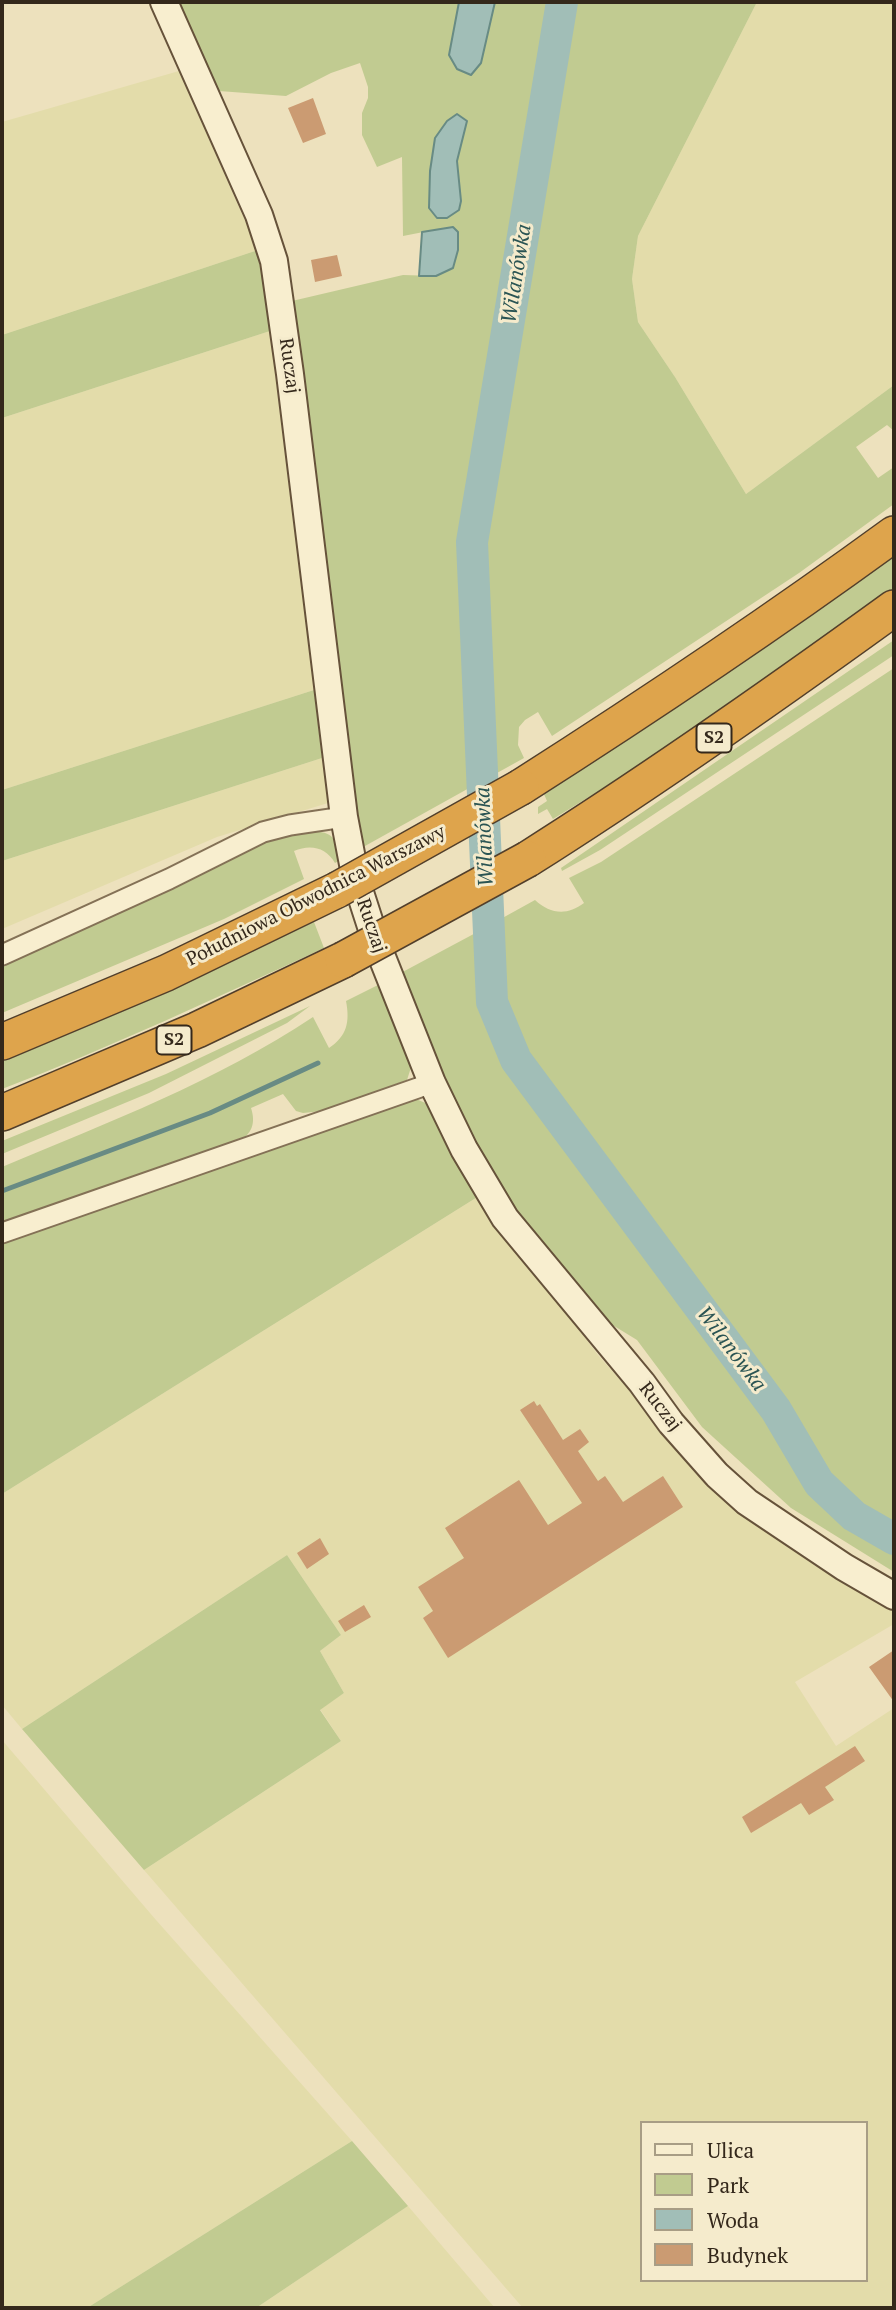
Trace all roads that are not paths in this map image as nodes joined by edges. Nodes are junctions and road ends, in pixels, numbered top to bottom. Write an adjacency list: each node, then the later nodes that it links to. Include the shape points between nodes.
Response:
1 (164, 2): 4 (street, Ruczaj, via 259,215 274,261)
2 (894, 534): 6 (highway, Południowa Obwodnica Warszawy, bridge, via 770,624 521,787 337,890 166,973)
3 (894, 608): 8 (highway, S2, bridge, via 737,721 528,859 343,960 197,1030)
4 (344, 817): 5 (street, via 263,832); 7 (street, Ruczaj, via 356,880 376,942)
5 (2, 955)
6 (2, 1042)
7 (432, 1083): 9 (street); 10 (street, Ruczaj, via 505,1218 717,1475 747,1502)
8 (2, 1113)
9 (2, 1233)
10 (894, 1596)

